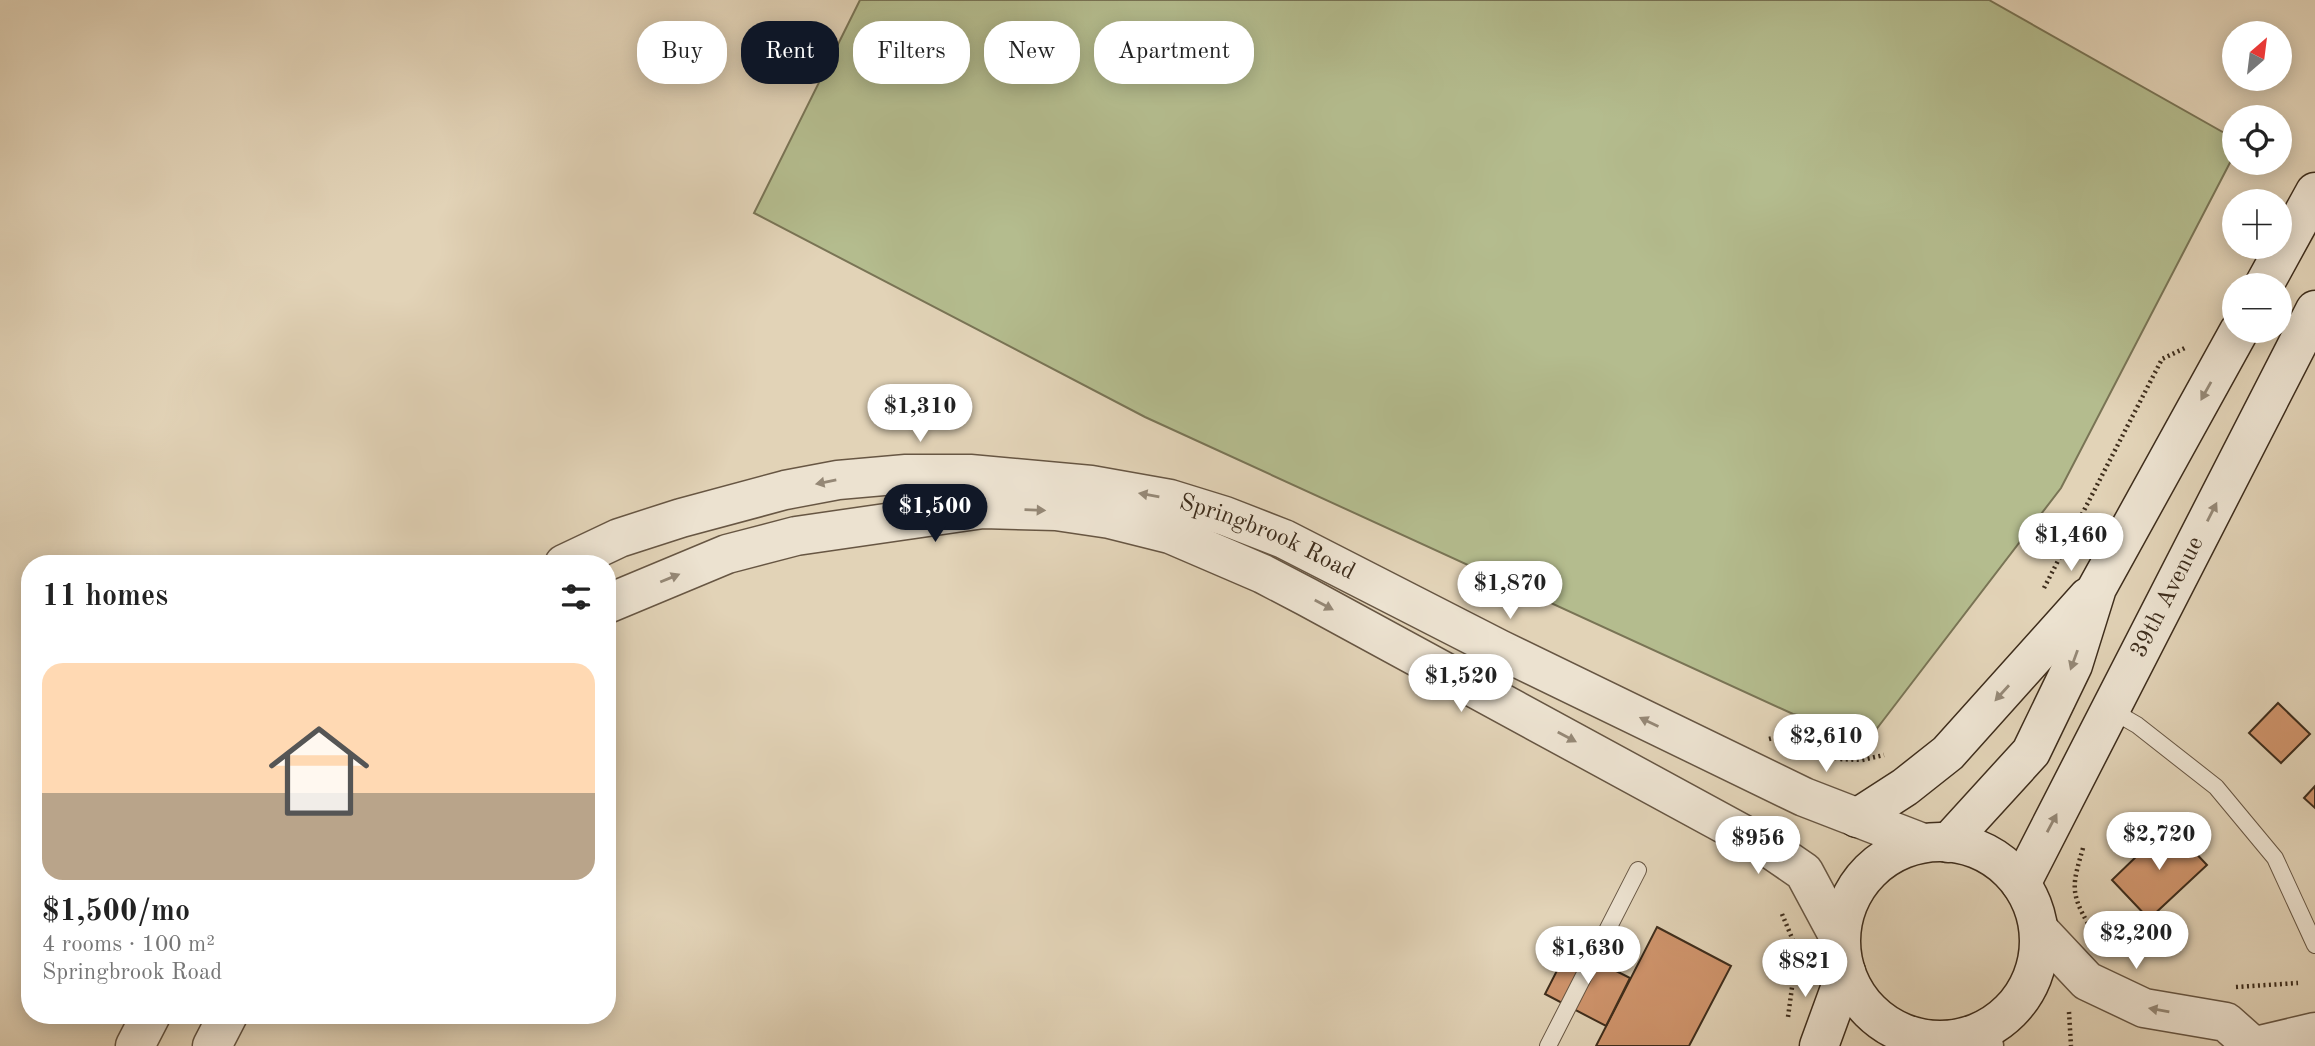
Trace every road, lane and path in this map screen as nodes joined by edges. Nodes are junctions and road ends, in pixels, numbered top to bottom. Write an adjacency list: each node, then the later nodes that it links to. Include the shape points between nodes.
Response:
1 (2315, 192): 2 (street)
2 (2271, 273)
3 (2315, 310): 10 (street, 39th Avenue, one-way to 3)
4 (2232, 343): 7 (street, one-way to 7)
5 (2162, 359): 8 (path)
6 (583, 555): 13 (street, Springbrook Road, one-way to 6, via 1812,801 1499,649 1284,539 1170,499 1091,485 971,474 838,480 681,518)
7 (2097, 588): 13 (street, one-way to 13, via 1948,753); 14 (street, one-way to 14, via 2073,665 2031,752)
8 (2040, 594)
9 (616, 600): 22 (street, Springbrook Road, one-way to 22, via 738,551 796,536 938,514 983,509 1056,511 1170,534 1307,597 1772,850 1804,872)
10 (2111, 710): 17 (street, 39th Avenue, one-way to 10); 21 (lane, via 2216,787 2275,858)
11 (1786, 736): 12 (path, via 1838,759)
12 (1893, 753)
13 (1857, 818): 14 (street, Springbrook Road)
14 (1935, 843): 17 (street, via 1957,843 1989,854); 22 (street, via 1891,854 1865,876 1847,905)
15 (2084, 845): 20 (path, via 2073,883)
16 (1638, 870): 33 (lane)
17 (2021, 884): 19 (street)
18 (1779, 907): 25 (path, via 1797,950)
19 (2040, 931): 30 (street, via 2038,964 2026,993 2005,1017 1978,1033); 37 (street, one-way to 19, via 2226,1022 2144,1008 2087,981)
20 (2093, 934)
21 (2315, 945)
22 (1843, 956): 30 (street, via 1862,1003 1885,1024); 34 (street)
23 (2298, 983): 24 (path)
24 (2234, 987)
25 (1788, 1019)
26 (146, 1024): 31 (street)
27 (223, 1024): 32 (street)
28 (2315, 1032): 37 (street)
29 (2070, 1037): 36 (path)
30 (1931, 1042): 35 (street)
31 (135, 1046)
32 (212, 1046)
33 (1548, 1046)
34 (1819, 1046)
35 (1984, 1046)
36 (2071, 1046)
37 (2255, 1046)

